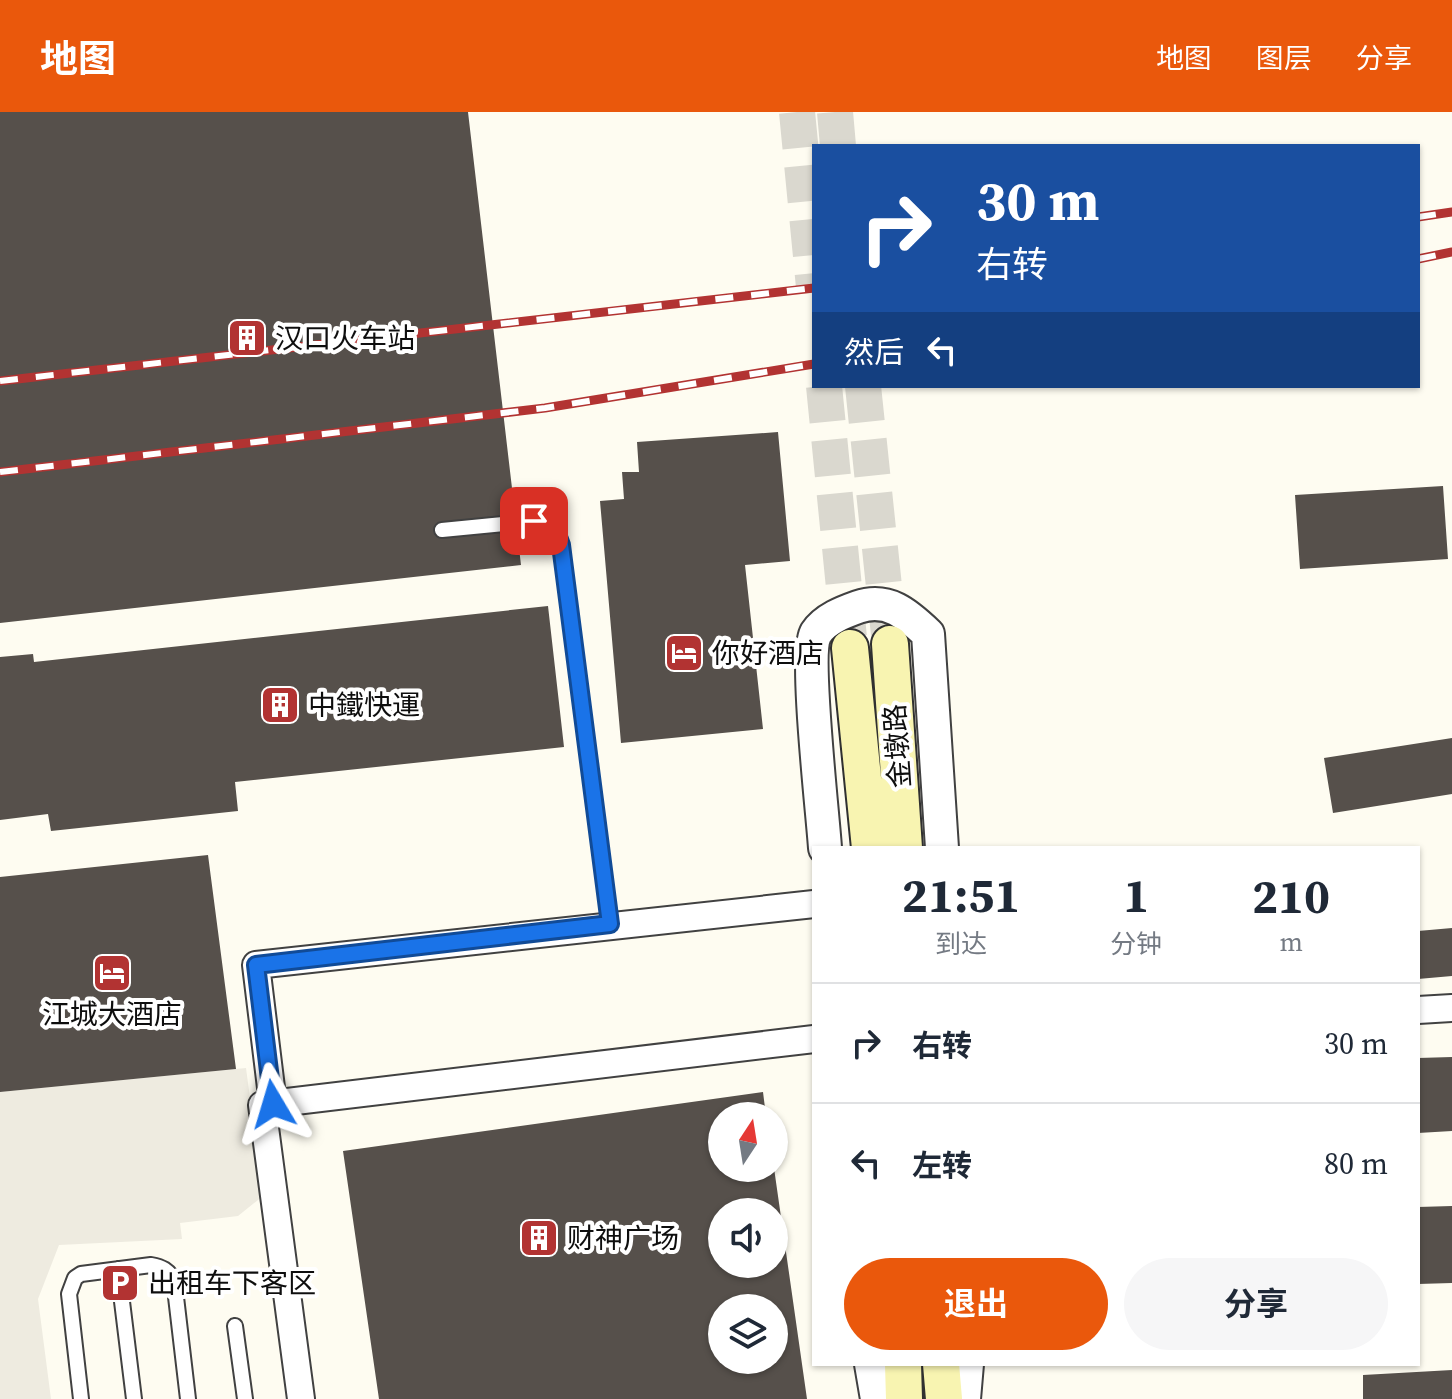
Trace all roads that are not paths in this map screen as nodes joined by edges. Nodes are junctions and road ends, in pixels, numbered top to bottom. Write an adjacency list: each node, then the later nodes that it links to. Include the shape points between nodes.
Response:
1 (442, 530): 9 (lane, via 534,521 557,533)
2 (890, 644): 6 (main road, 金墩路)
3 (850, 648): 5 (main road, 金墩路)
4 (825, 846): 7 (street, via 812,648 816,633 840,613 871,603 904,612 928,634)
5 (870, 846)
6 (904, 846)
7 (942, 846)
8 (812, 904): 9 (street)
9 (610, 924): 13 (street, via 256,965)
10 (1452, 1008): 11 (street)
11 (1420, 1010)
12 (812, 1039): 13 (street)
13 (273, 1104): 24 (street, via 262,1105)
14 (118, 1269): 20 (lane, via 81,1274 70,1286); 21 (lane); 22 (lane, via 151,1265 174,1280)
15 (235, 1326): 23 (lane)
16 (871, 1366): 25 (street)
17 (903, 1366): 26 (main road)
18 (941, 1366): 27 (main road)
19 (967, 1366): 28 (street)
20 (81, 1399)
21 (134, 1399)
22 (188, 1399)
23 (245, 1399)
24 (301, 1399)
25 (877, 1399)
26 (904, 1399)
27 (944, 1399)
28 (964, 1399)

